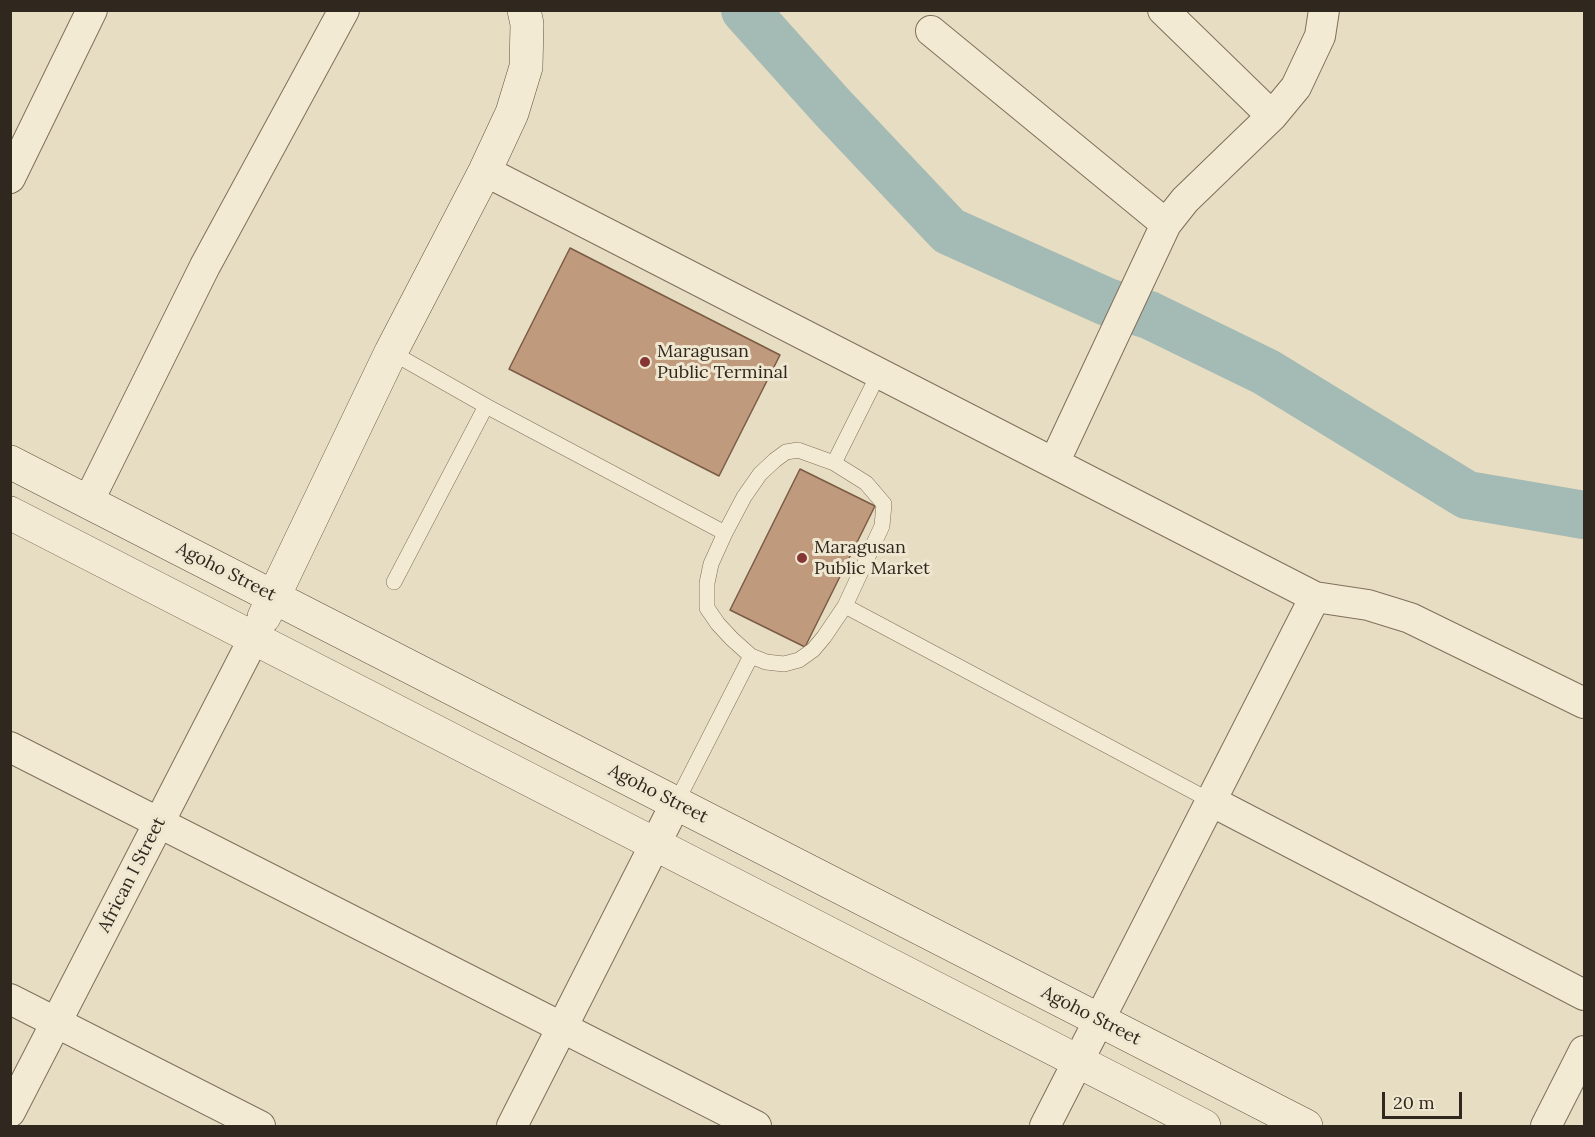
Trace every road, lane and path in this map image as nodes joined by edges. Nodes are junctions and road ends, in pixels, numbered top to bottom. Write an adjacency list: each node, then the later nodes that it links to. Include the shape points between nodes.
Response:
1 (92, 10): 9 (street)
2 (344, 10): 17 (street, via 205,266)
3 (524, 10): 8 (street, via 526,67 512,113)
4 (1163, 10): 7 (street)
5 (1324, 10): 7 (street, via 1320,36 1309,62 1296,87)
6 (932, 31): 10 (street)
7 (1272, 116): 10 (street, via 1185,200)
8 (485, 171): 11 (street); 12 (street)
9 (10, 178)
10 (1161, 236): 16 (street)
11 (392, 352): 13 (lane); 21 (street)
12 (879, 373): 15 (lane); 16 (street)
13 (486, 406): 19 (lane); 20 (lane)
14 (10, 462): 17 (street, Agoho Street)
15 (834, 463): 19 (lane, via 798,450 786,452 760,474); 23 (lane, via 866,483 884,504 882,526)
16 (1054, 463): 22 (street)
17 (88, 502): 21 (street, Agoho Street)
18 (10, 513): 24 (street)
19 (725, 532): 25 (lane, via 711,564 708,608 718,624)
20 (394, 582)
21 (273, 597): 24 (street); 29 (street, Agoho Street)
22 (1315, 597): 26 (street, via 1368,605 1410,618); 28 (street)
23 (845, 606): 25 (lane, via 824,637 799,660 784,664); 28 (lane)
24 (254, 638): 30 (street, African I Street); 31 (street)
25 (751, 656): 29 (lane)
26 (1584, 703)
27 (10, 747): 30 (street)
28 (1211, 801): 32 (street); 34 (street)
29 (676, 803): 31 (street); 34 (street, Agoho Street)
30 (159, 822): 35 (street, African I Street); 36 (street)
31 (655, 844): 36 (street); 38 (street)
32 (1584, 995)
33 (10, 999): 35 (street)
34 (1100, 1020): 38 (street); 45 (street, Agoho Street)
35 (57, 1022): 39 (street, African I Street); 40 (street)
36 (562, 1028): 41 (street); 42 (street)
37 (1584, 1051): 46 (street)
38 (1078, 1062): 43 (street); 44 (street)
39 (10, 1112)
40 (260, 1126)
41 (512, 1126)
42 (756, 1126)
43 (1045, 1126)
44 (1204, 1126)
45 (1306, 1126)
46 (1546, 1126)

